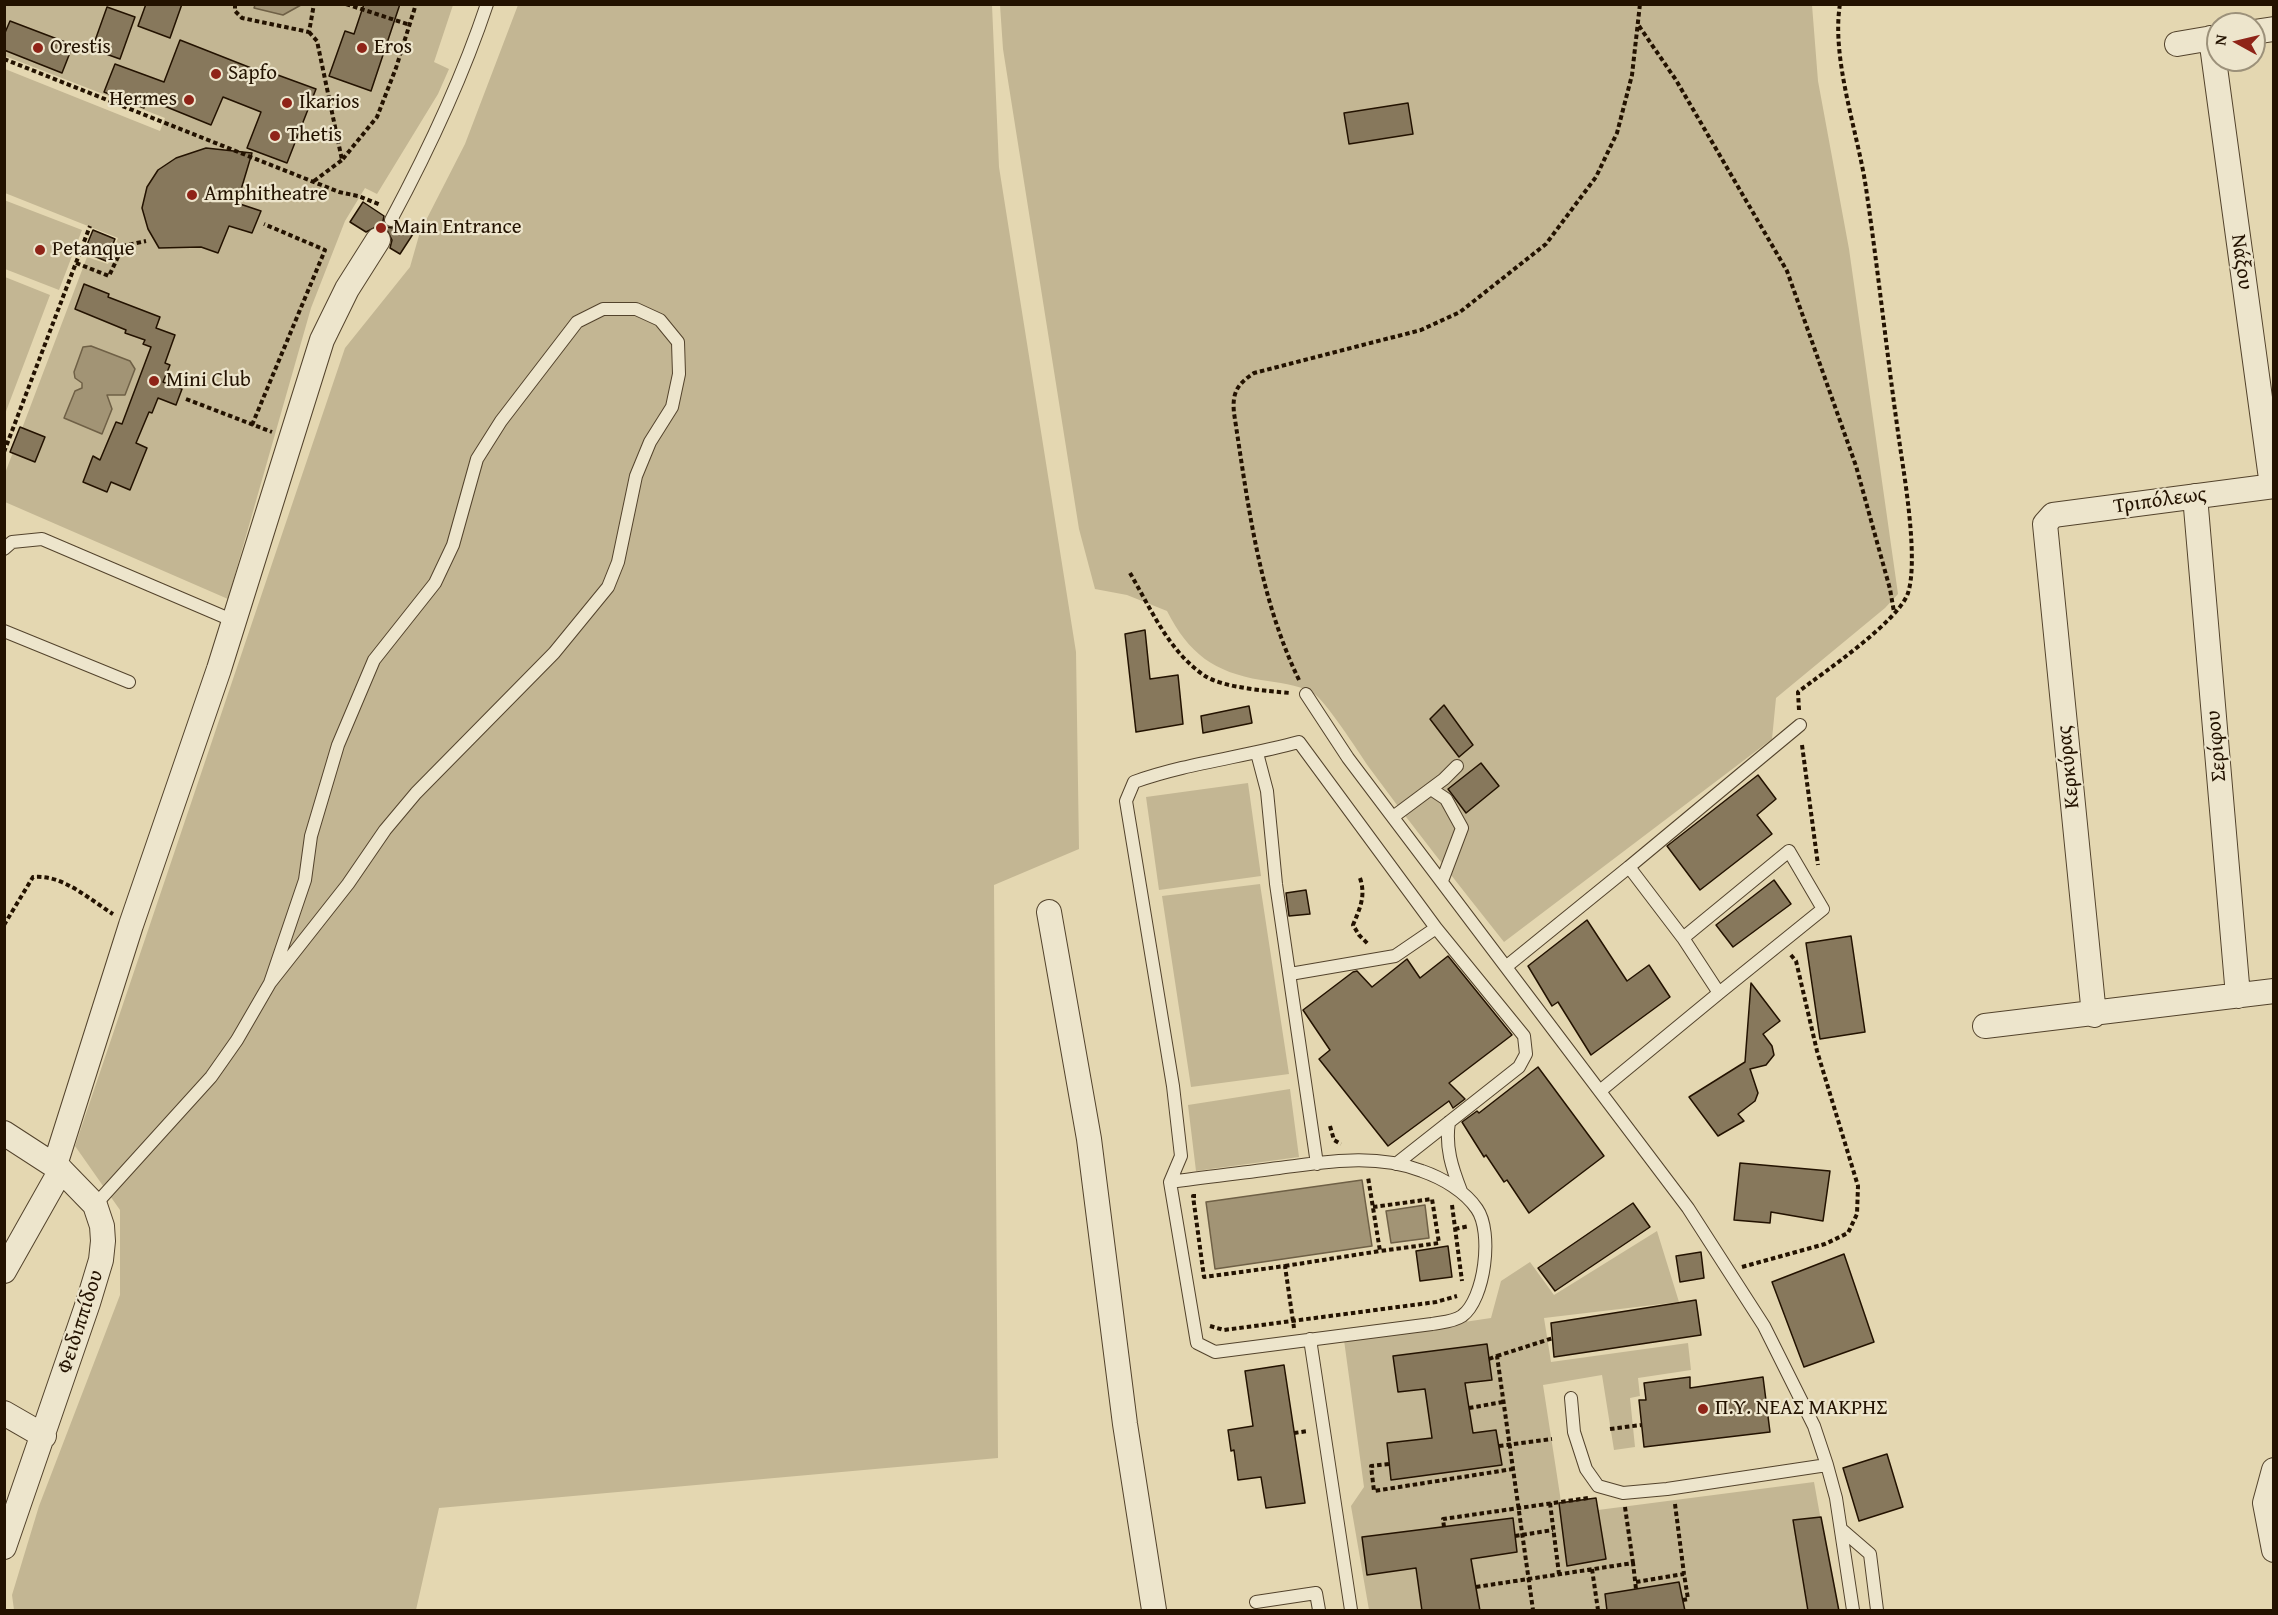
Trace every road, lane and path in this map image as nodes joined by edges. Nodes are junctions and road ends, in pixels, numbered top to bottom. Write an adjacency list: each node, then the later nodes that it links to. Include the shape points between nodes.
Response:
1 (235, 4): 10 (path, via 235,11 242,18)
2 (314, 4): 10 (path)
3 (346, 4): 8 (path)
4 (416, 4): 8 (path)
5 (487, 4): 18 (lane, via 467,61)
6 (1640, 4): 9 (path)
7 (1840, 4): 31 (path, via 1846,91 1866,187 1906,491 1911,551 1907,593)
8 (410, 25): 15 (path, via 377,117)
9 (1638, 26): 31 (path, via 1676,80 1787,271 1856,466); 35 (path, via 1632,75 1617,134 1596,177 1546,244 1460,312 1421,330 1254,373 1240,382 1234,392 1235,422 1259,563 1271,610)
10 (309, 32): 15 (path, via 317,42)
11 (2206, 39): 12 (street)
12 (2177, 44)
13 (4, 58): 16 (path)
14 (2219, 72): 26 (street, Νάξου)
15 (342, 160): 16 (path)
16 (314, 181): 18 (path)
17 (264, 224): 23 (path, via 325,250)
18 (388, 224): 24 (street, via 347,289 322,340)
19 (90, 226): 21 (path)
20 (146, 242): 21 (path, via 123,246 109,276)
21 (76, 263): 25 (path)
22 (186, 399): 23 (path)
23 (252, 425): 24 (path)
24 (290, 439): 32 (street)
25 (4, 452)
26 (2273, 486): 27 (street, Τριπόλεως)
27 (2195, 496): 28 (street, Τριπόλεως, via 2053,515); 57 (street, Σερίφου)
28 (2047, 520): 58 (street, Κερκύρας, via 2044,528)
29 (4, 549): 32 (lane, via 12,542 42,539)
30 (1130, 573): 35 (path, via 1171,645 1206,676 1252,690)
31 (1894, 612): 36 (path, via 1882,626 1798,692)
32 (234, 621): 46 (street)
33 (4, 631): 34 (lane)
34 (129, 682)
35 (1306, 694): 40 (lane)
36 (1800, 725): 41 (lane); 42 (path)
37 (1257, 753): 48 (lane, via 1299,742); 53 (lane, via 1268,791 1276,884); 67 (lane, via 1167,770 1134,782 1126,801 1173,1086 1181,1156)
38 (1456, 766): 39 (lane)
39 (1431, 789): 40 (lane); 44 (lane, via 1446,800 1462,828)
40 (1393, 817): 44 (lane)
41 (1629, 867): 49 (lane); 52 (lane)
42 (1819, 874)
43 (1360, 878): 51 (path, via 1363,900 1353,925 1369,945)
44 (1442, 881): 52 (lane)
45 (1049, 912): 119 (street, via 1089,1139 1125,1424)
46 (131, 925): 47 (path, via 46,876 33,877); 65 (street)
47 (4, 926)
48 (1436, 928): 51 (lane, via 1395,956); 61 (lane, via 1524,1036 1526,1054 1519,1067)
49 (1683, 938): 50 (lane, via 1789,851 1823,909); 56 (lane)
50 (1782, 945): 56 (lane); 75 (path, via 1796,961 1816,1051 1858,1186 1857,1214 1848,1233 1825,1244)
51 (1373, 960): 53 (lane)
52 (1507, 966): 60 (lane)
53 (1290, 974): 63 (lane)
54 (270, 982): 54 (lane, via 305,880 311,836 338,746 375,660 435,583 453,545 477,459 501,421 577,322 603,309 636,309 660,320 678,342 675,396 636,476 618,562 608,587 524,686 416,793); 71 (lane, via 212,1077)
55 (2274, 991): 57 (street)
56 (1719, 993): 60 (lane)
57 (2238, 996): 58 (street)
58 (2094, 1015): 59 (street)
59 (1985, 1026)
60 (1600, 1091): 75 (lane)
61 (1449, 1122): 64 (lane); 69 (lane, via 1446,1139)
62 (4, 1133): 65 (street)
63 (1317, 1164): 64 (lane, via 1378,1159); 67 (lane)
64 (1396, 1164): 68 (lane, via 1422,1170)
65 (58, 1168): 71 (street); 76 (street)
66 (1368, 1172): 72 (path)
67 (1170, 1182): 78 (lane)
68 (1449, 1185): 69 (lane); 77 (path, via 1462,1280 1459,1295 1436,1302)
69 (1461, 1191): 80 (lane, via 1479,1210 1485,1254 1479,1291 1462,1316 1450,1321)
70 (1204, 1194): 74 (path, via 1193,1196 1204,1277)
71 (95, 1205): 90 (street, Φειδιππίδου, via 102,1226 101,1260)
72 (1373, 1207): 73 (path); 73 (path, via 1432,1199 1439,1243)
73 (1380, 1251): 74 (path)
74 (1286, 1266): 77 (path)
75 (1730, 1270): 95 (lane, via 1764,1326 1804,1406)
76 (4, 1271)
77 (1293, 1320): 78 (path, via 1224,1330); 81 (path)
78 (1191, 1321): 81 (lane, via 1197,1343 1215,1352)
79 (1553, 1338): 82 (path)
80 (1311, 1339): 81 (lane); 121 (lane)
81 (1296, 1341)
82 (1497, 1356): 83 (path); 85 (path)
83 (1489, 1359)
84 (1571, 1398): 99 (lane, via 1574,1432 1586,1469 1598,1485)
85 (1503, 1402): 86 (path); 92 (path)
86 (1469, 1408)
87 (4, 1413): 90 (street)
88 (1641, 1425): 89 (path)
89 (1610, 1429)
90 (44, 1436): 107 (street, Φειδιππίδου)
91 (1551, 1439): 92 (path)
92 (1509, 1445): 93 (path); 96 (path)
93 (1499, 1446)
94 (1389, 1464): 96 (path, via 1371,1466 1374,1491)
95 (1827, 1465): 98 (lane); 103 (lane)
96 (1513, 1469): 101 (path)
97 (2274, 1470): 108 (street, via 2265,1508)
98 (1673, 1488): 99 (lane); 112 (path)
99 (1623, 1493): 100 (path); 109 (path)
100 (1550, 1503): 101 (path); 104 (path)
101 (1518, 1508): 102 (path, via 1443,1519); 105 (path)
102 (1443, 1527)
103 (1841, 1529): 124 (lane); 125 (lane, via 1869,1554)
104 (1553, 1530): 105 (path); 111 (path)
105 (1522, 1535): 106 (path); 113 (path)
106 (1515, 1536)
107 (4, 1547)
108 (2274, 1550)
109 (1633, 1563): 110 (path); 114 (path)
110 (1592, 1569): 111 (path); 123 (path)
111 (1559, 1574): 113 (path)
112 (1684, 1574): 114 (path); 117 (path, via 1688,1599)
113 (1528, 1579): 115 (path); 122 (path)
114 (1636, 1582): 116 (path)
115 (1476, 1587)
116 (1636, 1589)
117 (1683, 1600)
118 (1256, 1602): 120 (lane, via 1316,1593)
119 (1154, 1611)
120 (1319, 1611)
121 (1351, 1611)
122 (1533, 1611)
123 (1598, 1611)
124 (1853, 1611)
125 (1877, 1611)

